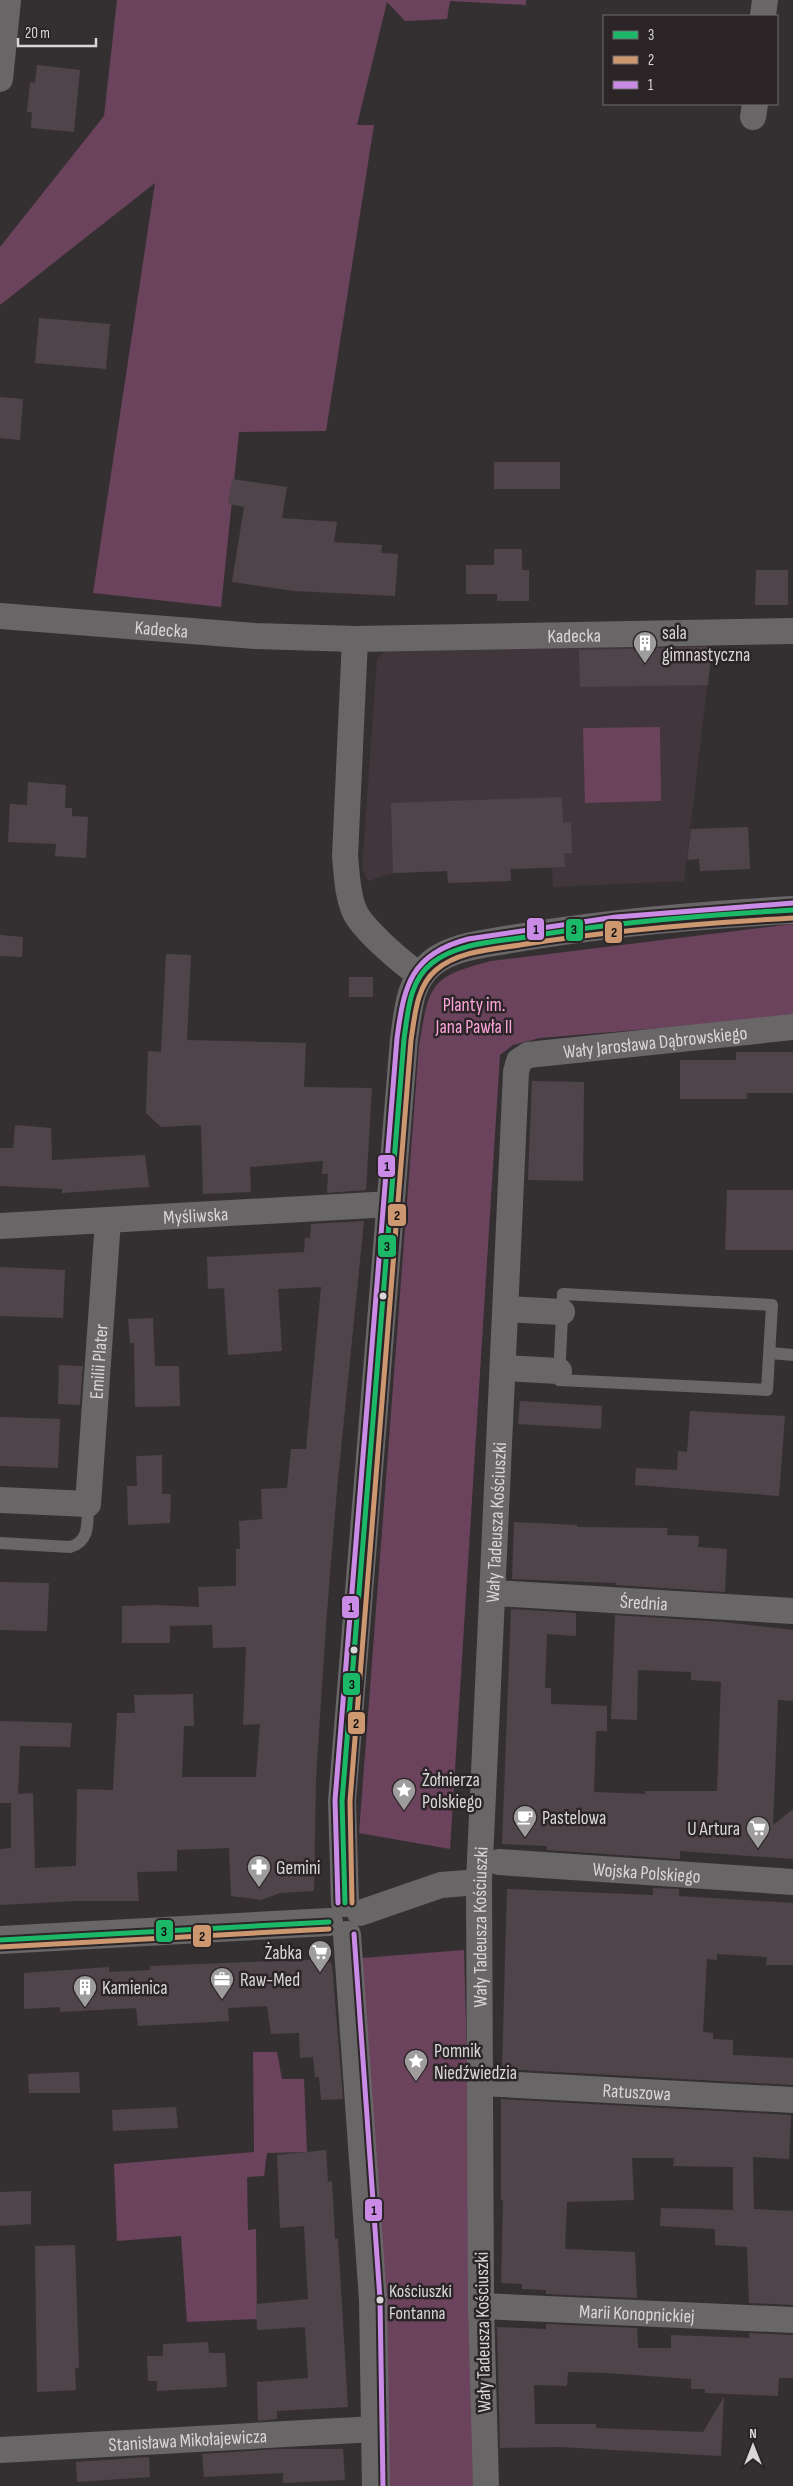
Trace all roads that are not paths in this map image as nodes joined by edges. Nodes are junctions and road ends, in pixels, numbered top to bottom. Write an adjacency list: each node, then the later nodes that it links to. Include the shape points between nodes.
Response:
1 (8, 0): 4 (street)
2 (765, 0): 3 (street)
3 (763, 15)
4 (0, 79)
5 (0, 616): 7 (street, Kadecka, via 255,636)
6 (793, 631): 7 (street, Kadecka)
7 (355, 639): 9 (street, via 345,856 348,890 354,912 402,963)
8 (793, 910): 9 (street, via 575,929 517,938 454,951 433,962)
9 (420, 975): 12 (street, via 410,998 404,1038)
10 (793, 1027): 11 (street, Wały Jarosława Dąbrowskiego, via 578,1048 528,1055)
11 (519, 1061): 15 (street, Wały Tadeusza Kościuszki)
12 (391, 1204): 13 (street, Myśliwska); 29 (street, via 342,1802)
13 (108, 1220): 14 (street, Myśliwska); 22 (street, Emilii Plater)
14 (0, 1226)
15 (506, 1309): 16 (street); 19 (street, Wały Tadeusza Kościuszki)
16 (562, 1312): 17 (lane, via 563,1294 772,1306); 20 (lane)
17 (770, 1353): 18 (lane); 20 (lane, via 767,1390 559,1380)
18 (793, 1355)
19 (503, 1368): 20 (street); 24 (street, Wały Tadeusza Kościuszki)
20 (559, 1370)
21 (0, 1500): 22 (street)
22 (88, 1504): 23 (lane, Emilii Plater, via 87,1532 76,1545)
23 (0, 1543)
24 (494, 1593): 25 (street, Średnia); 27 (street, Wały Tadeusza Kościuszki)
25 (793, 1611)
26 (499, 1862): 28 (street, Wojska Polskiego)
27 (479, 1882): 29 (street, via 441,1885); 31 (street, Wały Tadeusza Kościuszki)
28 (793, 1882)
29 (345, 1918): 30 (street); 35 (street, via 373,2300)
30 (0, 1940)
31 (481, 2084): 32 (street, Ratuszowa); 33 (street, Wały Tadeusza Kościuszki)
32 (793, 2100)
33 (481, 2306): 34 (street, Marii Konopnickiej); 38 (street, Wały Tadeusza Kościuszki)
34 (793, 2320)
35 (375, 2429): 36 (street, Stanisława Mikołajewicza); 37 (street)
36 (0, 2450)
37 (376, 2486)
38 (486, 2486)

